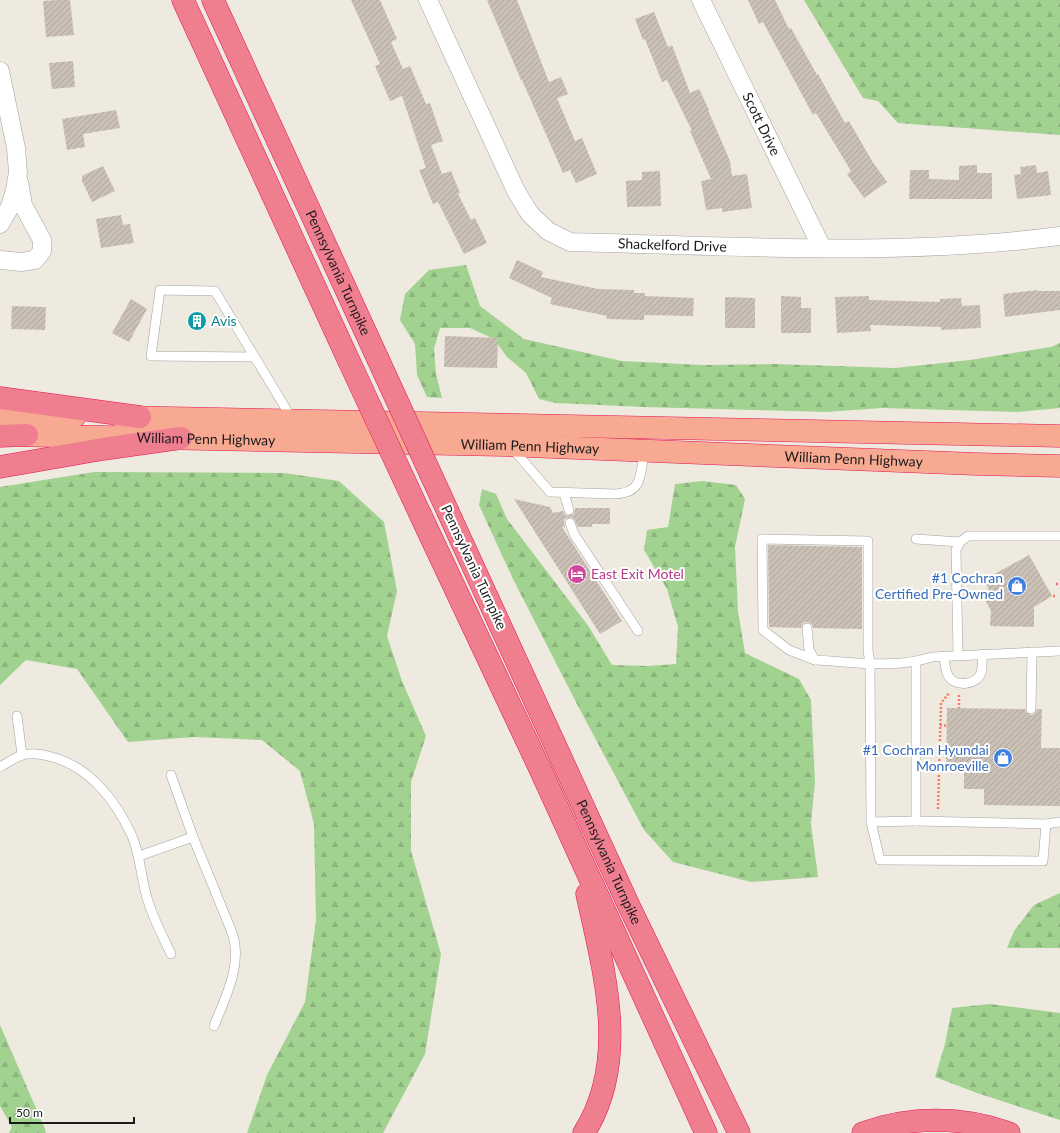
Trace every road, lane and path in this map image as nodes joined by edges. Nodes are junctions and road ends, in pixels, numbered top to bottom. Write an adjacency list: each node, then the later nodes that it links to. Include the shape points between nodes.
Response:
1 (183, 0): 57 (highway, Pennsylvania Turnpike, bridge)
2 (213, 0): 63 (highway, Pennsylvania Turnpike, bridge, via 626,899)
3 (428, 0): 9 (street, Shackelford Drive, via 516,191 530,214 548,231 570,242)
4 (701, 0): 9 (street, Scott Drive)
5 (0, 72): 6 (street, via 16,148)
6 (18, 172): 7 (street, via 10,207); 10 (street, via 19,192 23,205 42,240 42,251 35,260)
7 (0, 224)
8 (1060, 236): 9 (street, Shackelford Drive, via 1011,243 913,248)
9 (822, 248)
10 (0, 260)
11 (254, 357): 11 (lane, via 216,291 160,290 151,356); 15 (lane)
12 (0, 398): 14 (highway)
13 (0, 414): 14 (highway, William Penn Highway)
14 (140, 417): 15 (highway, William Penn Highway)
15 (292, 420): 17 (highway, William Penn Highway)
16 (0, 435): 18 (highway, William Penn Highway)
17 (1060, 436)
18 (181, 438): 19 (highway, William Penn Highway); 22 (highway)
19 (510, 446): 20 (highway, William Penn Highway); 23 (lane, via 550,492)
20 (644, 451): 21 (highway, William Penn Highway); 23 (lane, via 639,479 630,492)
21 (1060, 466)
22 (0, 467)
23 (564, 493): 24 (lane)
24 (568, 510)
25 (570, 523): 32 (lane, via 574,534)
26 (1060, 536): 28 (lane, via 968,536)
27 (916, 539): 28 (lane)
28 (960, 542): 36 (lane, via 956,550)
29 (1056, 584): 30 (path)
30 (1060, 584)
31 (807, 628): 38 (lane, via 808,650)
32 (638, 631)
33 (1060, 651): 34 (lane)
34 (1032, 652): 35 (lane); 44 (lane)
35 (982, 654): 36 (lane); 37 (lane, via 981,673 978,678 962,684 950,679)
36 (958, 655): 37 (lane)
37 (944, 656): 39 (lane)
38 (816, 660): 40 (lane); 40 (lane, via 789,650 763,630 762,539 868,541)
39 (916, 662): 40 (lane); 51 (lane)
40 (870, 664): 53 (lane)
41 (950, 691): 46 (path, via 940,703)
42 (959, 691): 43 (path)
43 (959, 708)
44 (1031, 709)
45 (17, 716): 48 (lane)
46 (940, 725): 47 (path); 52 (path)
47 (947, 726)
48 (22, 755): 49 (lane); 58 (lane, via 42,754 56,758 88,775 108,796 122,817)
49 (0, 767)
50 (171, 775): 56 (lane)
51 (916, 821): 52 (lane); 53 (lane)
52 (938, 821): 55 (lane)
53 (870, 822): 55 (lane, via 880,860 1043,861)
54 (1060, 822): 55 (lane)
55 (1046, 824)
56 (193, 837): 58 (lane); 60 (lane, via 236,948 231,984)
57 (578, 852): 61 (highway, via 604,973 610,1016 606,1074 596,1110); 62 (highway, Pennsylvania Turnpike)
58 (139, 856): 59 (lane, via 148,901)
59 (171, 954)
60 (214, 1026)
61 (584, 1133)
62 (706, 1133)
63 (739, 1133)
64 (863, 1133): 65 (highway, via 903,1122 941,1120 980,1124)
65 (1008, 1133)

